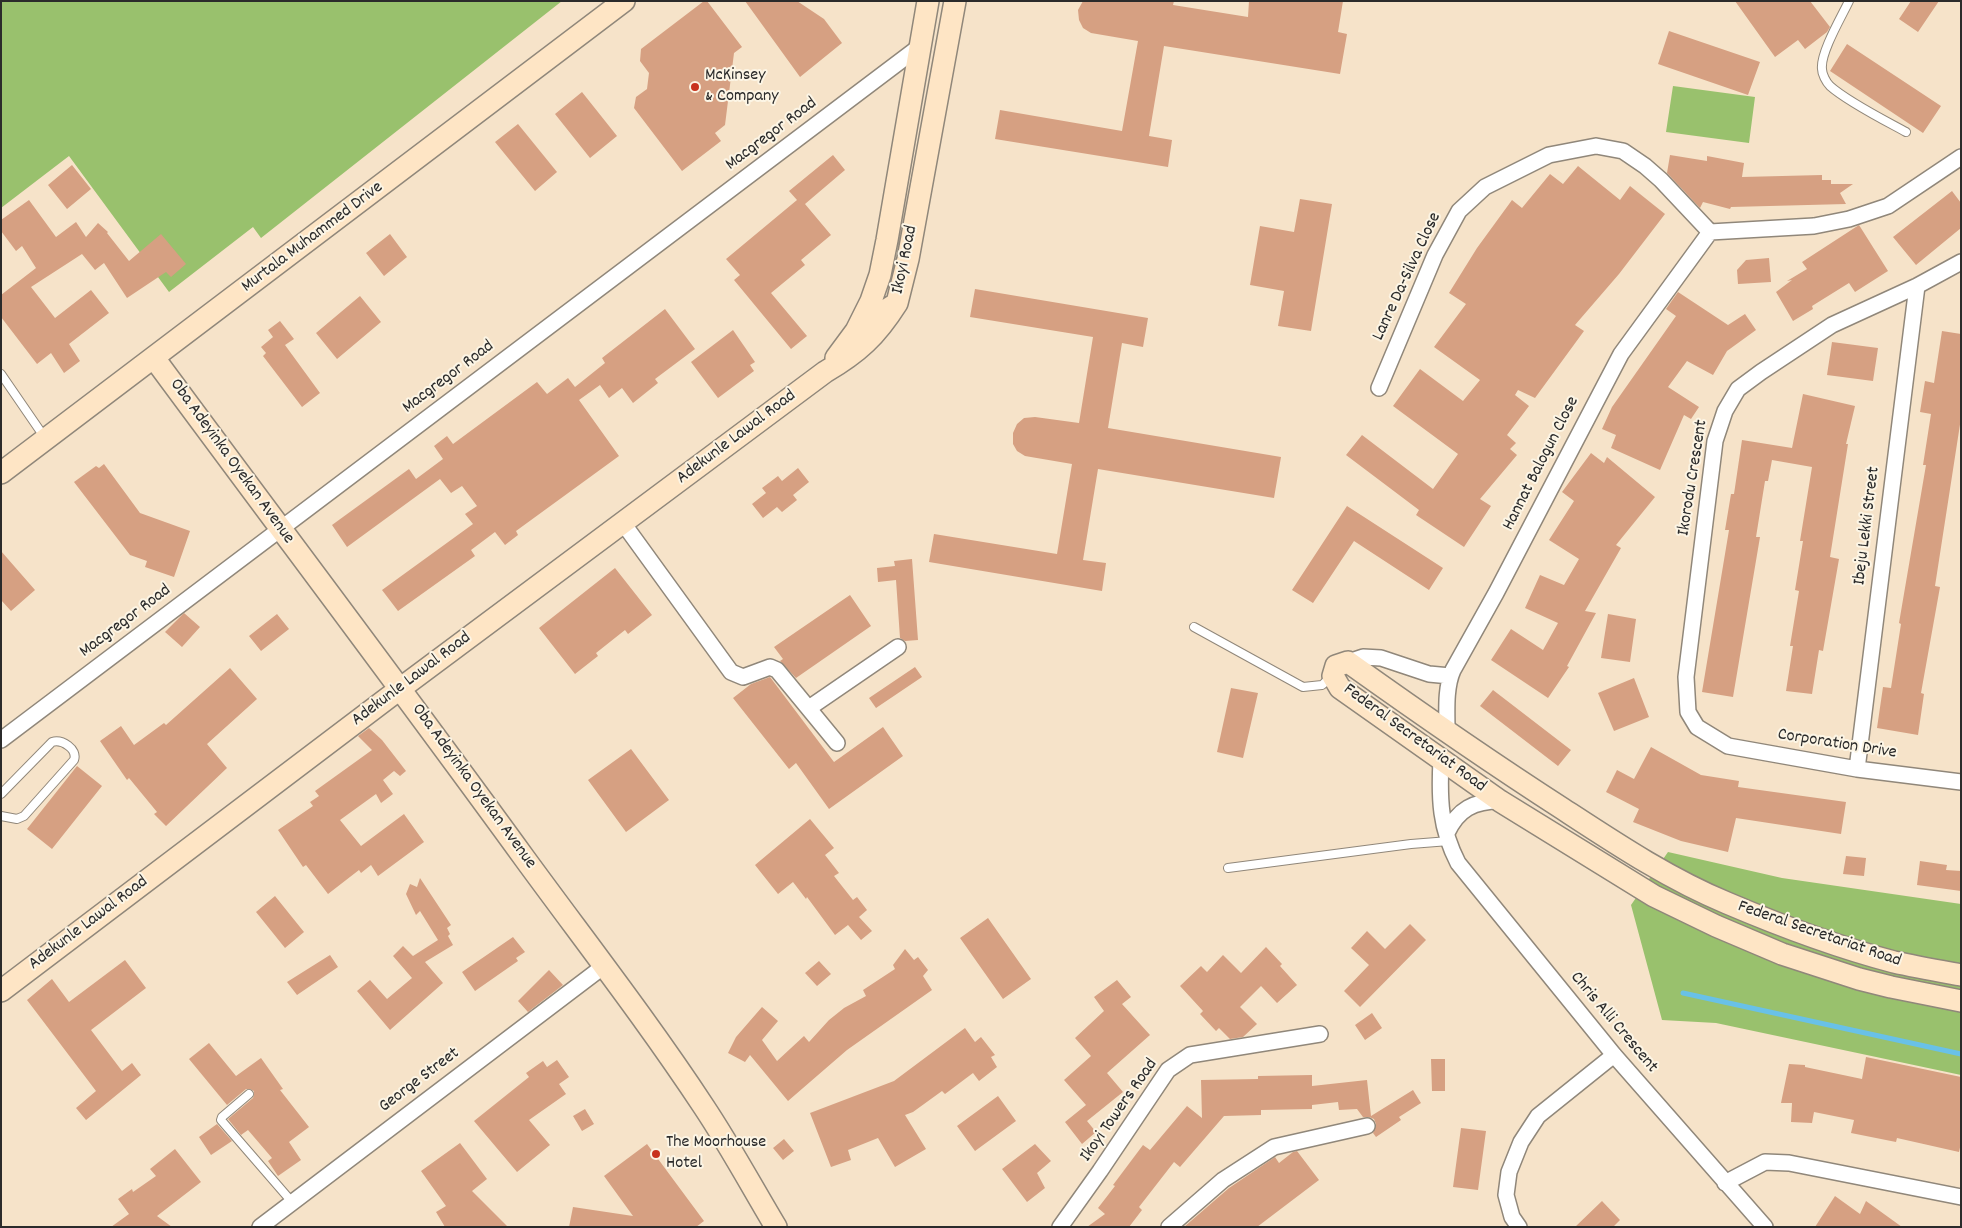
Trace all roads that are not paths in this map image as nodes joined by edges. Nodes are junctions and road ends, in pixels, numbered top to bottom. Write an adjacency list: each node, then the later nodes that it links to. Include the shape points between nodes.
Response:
1 (624, 1): 13 (main road, Murtala Muhammed Drive)
2 (928, 1): 5 (main road, Ikoyi Road)
3 (955, 1): 12 (main road, Ikoyi Road, via 908,259)
4 (1849, 1): 6 (lane, via 1829,42 1821,67 1824,76 1829,85 1844,96)
5 (919, 47): 11 (main road, Ikoyi Road, via 887,240); 20 (street, Macgregor Road)
6 (1906, 132)
7 (1961, 158): 8 (street, via 1888,206 1849,219 1814,226)
8 (1710, 232): 16 (street, Lanre Da-Silva Close, via 1661,180 1623,151 1596,146 1549,156 1485,187 1459,211 1435,255); 25 (street, Hannat Balogun Close, via 1621,354)
9 (1961, 262): 10 (street, Ikorodu Crescent)
10 (1917, 286): 29 (street, Ikorodu Crescent, via 1832,324 1738,389 1724,410 1715,442 1686,677 1688,712 1697,727); 33 (street, Ibeju Lekki Street)
11 (871, 301): 12 (main road, Ikoyi Road, via 883,312); 14 (main road, via 856,331)
12 (897, 303): 14 (main road, via 863,346)
13 (154, 358): 17 (main road, Murtala Muhammed Drive); 20 (main road, Oba Adeyinka Oyekan Avenue)
14 (825, 372): 19 (main road, Adekunle Lawal Road)
15 (1, 374): 17 (lane)
16 (1379, 388)
17 (46, 440): 18 (main road, Murtala Muhammed Drive)
18 (1, 473)
19 (623, 522): 26 (main road, Adekunle Lawal Road); 27 (street, via 731,672 743,677 773,668)
20 (280, 529): 26 (main road, Oba Adeyinka Oyekan Avenue); 30 (street, Macgregor Road)
21 (1194, 627): 24 (lane, via 1303,687 1322,685)
22 (898, 646): 27 (street)
23 (1348, 662): 24 (main road, Federal Secretariat Road, via 1336,666); 25 (street, via 1363,657 1381,658 1429,674); 28 (main road, Federal Secretariat Road)
24 (1333, 676): 32 (main road, Federal Secretariat Road, via 1340,688)
25 (1450, 676): 28 (street, Hannat Balogun Close)
26 (401, 688): 40 (main road, Oba Adeyinka Oyekan Avenue); 42 (main road, Adekunle Lawal Road)
27 (809, 708): 31 (street)
28 (1447, 731): 41 (main road, Federal Secretariat Road, via 1598,832 1725,903 1867,954)
29 (1709, 736): 33 (street, Corporation Drive, via 1728,746)
30 (1, 740)
31 (837, 743)
32 (1441, 760): 36 (main road, Federal Secretariat Road); 38 (street, Chris Alli Crescent, via 1440,808)
33 (1857, 770): 34 (street, Corporation Drive)
34 (1961, 782)
35 (1, 794): 37 (lane, via 52,742 58,740 74,751 74,760 24,816 17,819)
36 (1500, 801): 38 (street, via 1480,802 1466,808 1456,817); 43 (main road, Federal Secretariat Road, via 1654,896 1716,926 1782,954 1859,979)
37 (1, 816)
38 (1448, 837): 39 (lane); 45 (street, Chris Alli Crescent, via 1458,863)
39 (1228, 868)
40 (604, 966): 50 (street, George Street); 51 (main road, Oba Adeyinka Oyekan Avenue, via 703,1106)
41 (1961, 975)
42 (1, 991)
43 (1961, 1001)
44 (1320, 1034): 53 (street, Ikoyi Towers Road, via 1190,1055 1168,1070)
45 (1614, 1055): 48 (street, Chris Alli Crescent); 55 (street, via 1538,1116 1520,1142 1509,1172 1506,1195)
46 (249, 1094): 50 (lane, via 221,1120)
47 (1367, 1126): 54 (street, via 1274,1146 1223,1180)
48 (1725, 1183): 49 (street, via 1765,1162 1789,1162); 56 (street, Chris Alli Crescent)
49 (1961, 1197)
50 (292, 1202): 52 (street, George Street)
51 (774, 1226)
52 (260, 1227)
53 (1060, 1227)
54 (1169, 1227)
55 (1518, 1227)
56 (1765, 1227)

